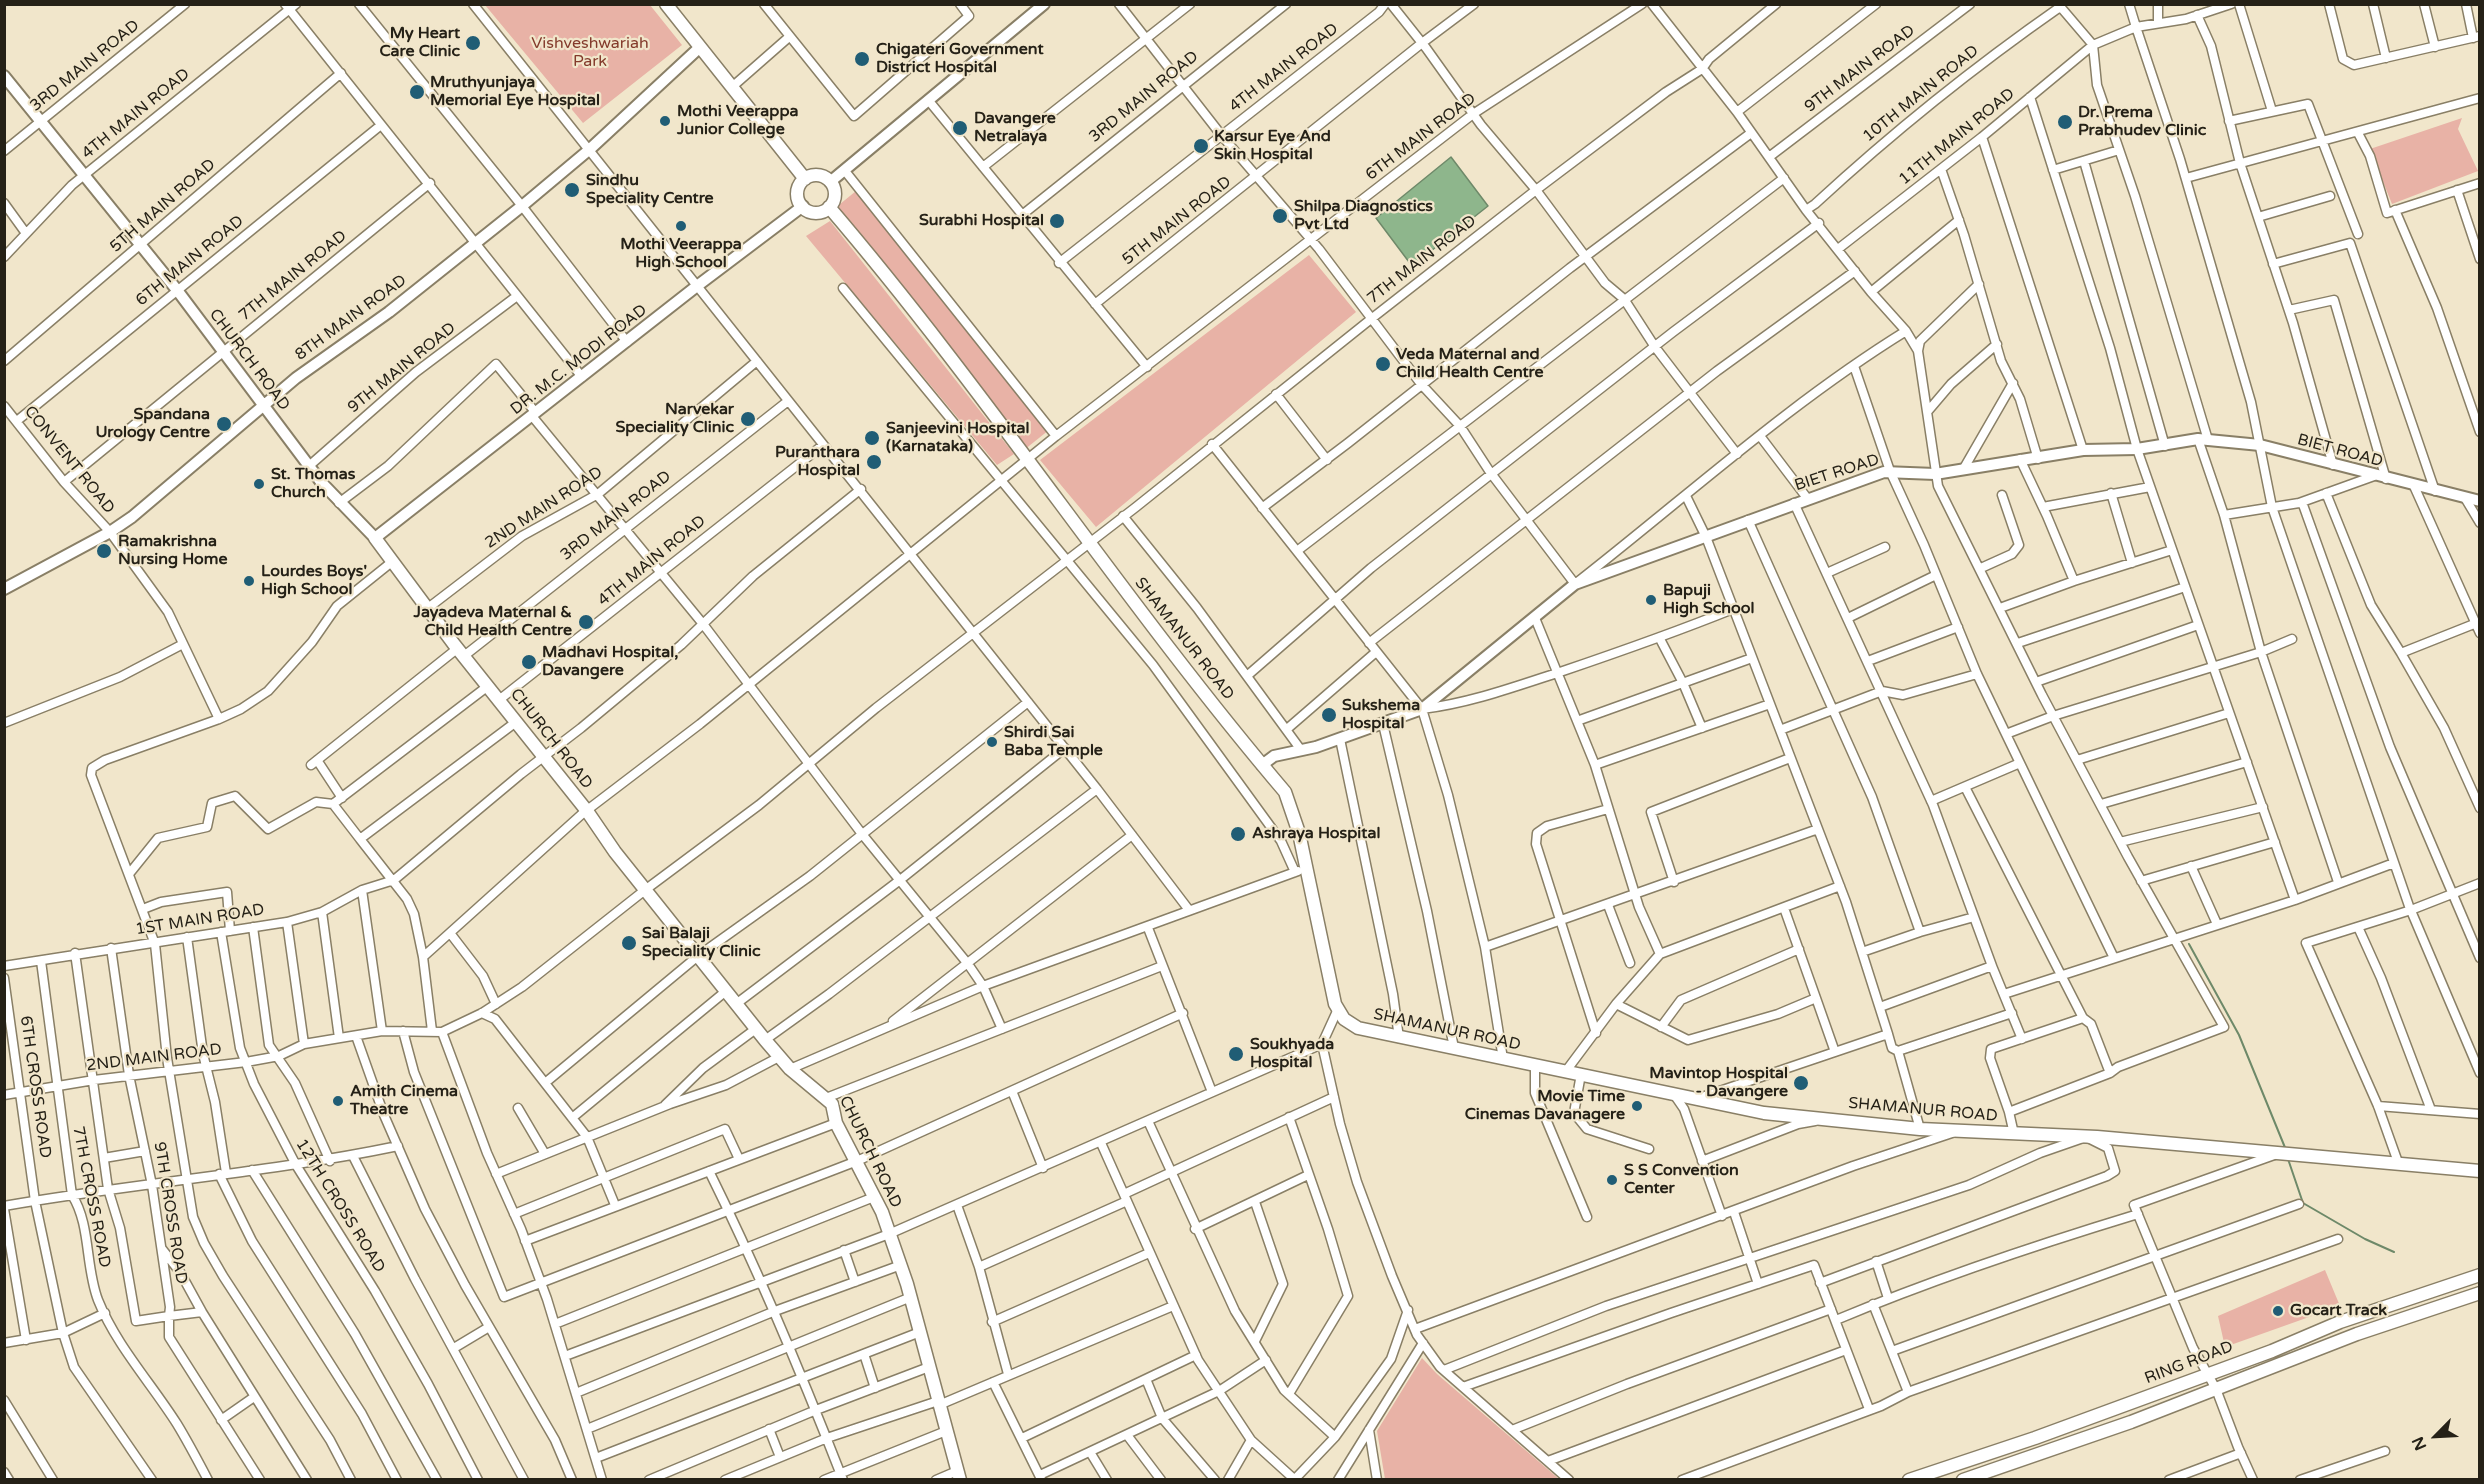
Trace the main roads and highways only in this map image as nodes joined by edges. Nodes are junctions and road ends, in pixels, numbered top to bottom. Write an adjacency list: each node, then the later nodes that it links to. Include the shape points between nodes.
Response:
1 (666, 4): 2 (main road)
2 (806, 179): 3 (main road, via 819,175 831,182 835,195); 3 (main road, via 798,194 802,207 815,213)
3 (829, 207): 5 (main road, SHAMANUR ROAD, via 879,265 1087,542 1286,792 1301,871 1331,988 1344,1019 1358,1028 1764,1113 1920,1129 2086,1137)
4 (375, 538): 8 (main road, CHURCH ROAD, via 615,852 765,1040 790,1069 832,1104 836,1123 874,1197 901,1265)
5 (2480, 1171)
6 (2480, 1275): 9 (main road, RING ROAD, via 2340,1322 2035,1438)
7 (2480, 1293): 10 (main road, RING ROAD, via 2384,1325 2131,1422)
8 (958, 1475)
9 (1910, 1479)
10 (1963, 1479)

